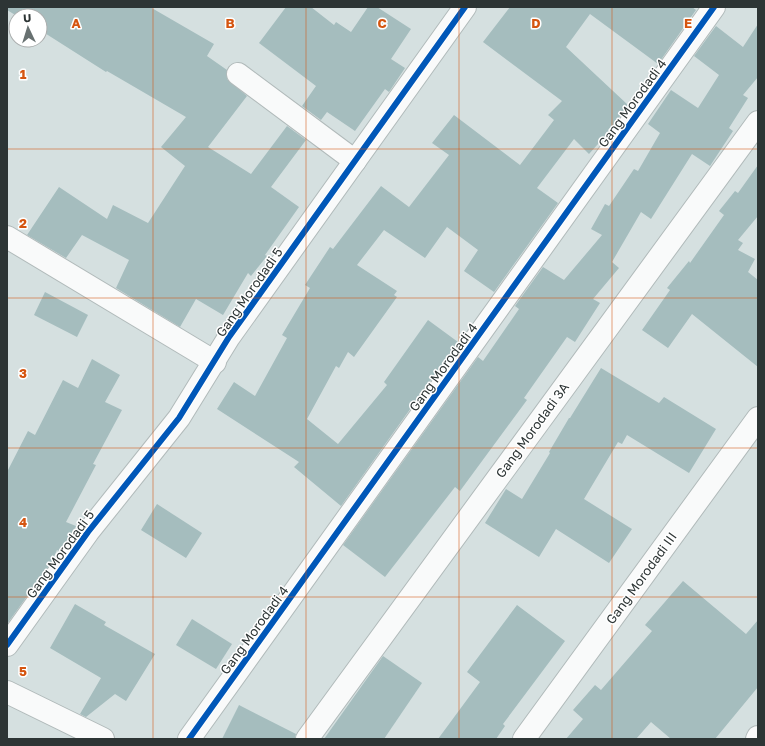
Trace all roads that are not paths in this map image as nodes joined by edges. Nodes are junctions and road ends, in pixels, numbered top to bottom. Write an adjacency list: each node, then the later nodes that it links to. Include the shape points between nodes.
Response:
1 (465, 7): 5 (street, Gang Morodadi 5)
2 (714, 7): 12 (street, Gang Morodadi 4)
3 (238, 74): 5 (street)
4 (758, 122): 13 (street, Gang Morodadi 3A)
5 (355, 161): 7 (street, Gang Morodadi 5, via 229,337)
6 (7, 237): 7 (street)
7 (215, 362): 9 (street, Gang Morodadi 5, via 179,418 88,532)
8 (758, 418): 14 (street, Gang Morodadi III)
9 (7, 645)
10 (7, 692): 11 (street)
11 (103, 739)
12 (189, 739)
13 (306, 739)
14 (524, 739)

